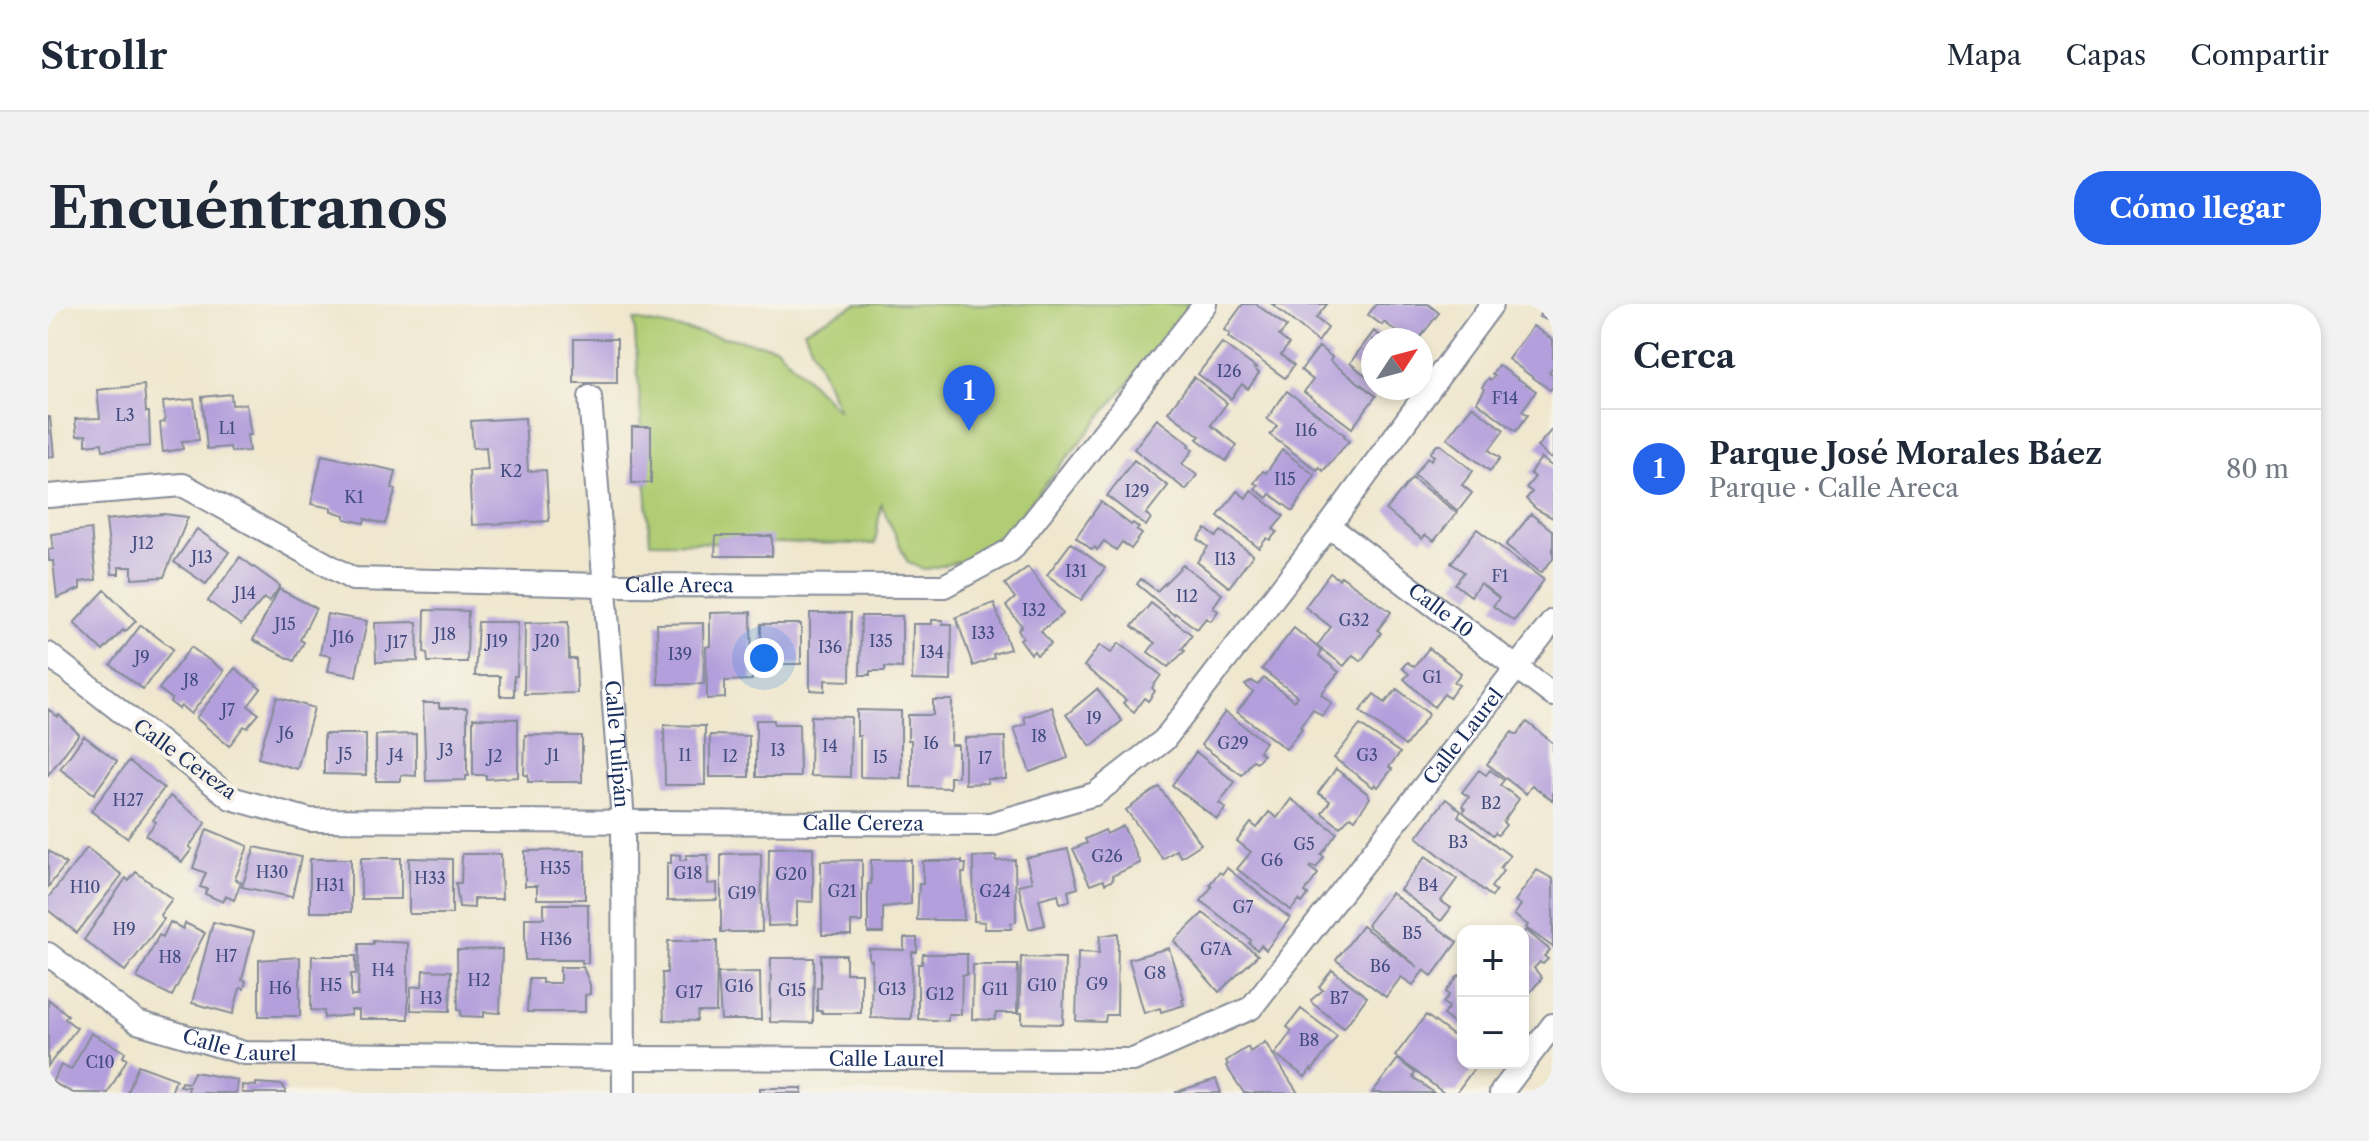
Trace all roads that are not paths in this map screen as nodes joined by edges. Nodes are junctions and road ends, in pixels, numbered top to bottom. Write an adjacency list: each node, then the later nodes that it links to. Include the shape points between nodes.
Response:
1 (1205, 304): 6 (street, Calle Areca, via 1011,550 944,586)
2 (1492, 304): 5 (street, Calle Cereza)
3 (590, 397): 6 (street, Calle Tulipán)
4 (48, 496): 6 (street, Calle Areca, via 183,485 353,579)
5 (1329, 526): 9 (street, Calle 10); 11 (street, Calle Cereza, via 1164,740 1095,794 990,824)
6 (605, 585): 11 (street, Calle Tulipán)
7 (1553, 621): 9 (street, Calle Laurel)
8 (48, 654): 11 (street, Calle Cereza, via 231,798 310,820)
9 (1518, 668): 10 (street, Calle 10); 14 (street, Calle Laurel, via 1251,1008 1133,1060)
10 (1553, 695)
11 (623, 821): 14 (street, Calle Tulipán)
12 (48, 954): 14 (street, Calle Laurel, via 137,1022 244,1053)
13 (1553, 1025): 16 (street)
14 (624, 1058): 15 (street, Calle Tulipán)
15 (624, 1093)
16 (1501, 1093)

